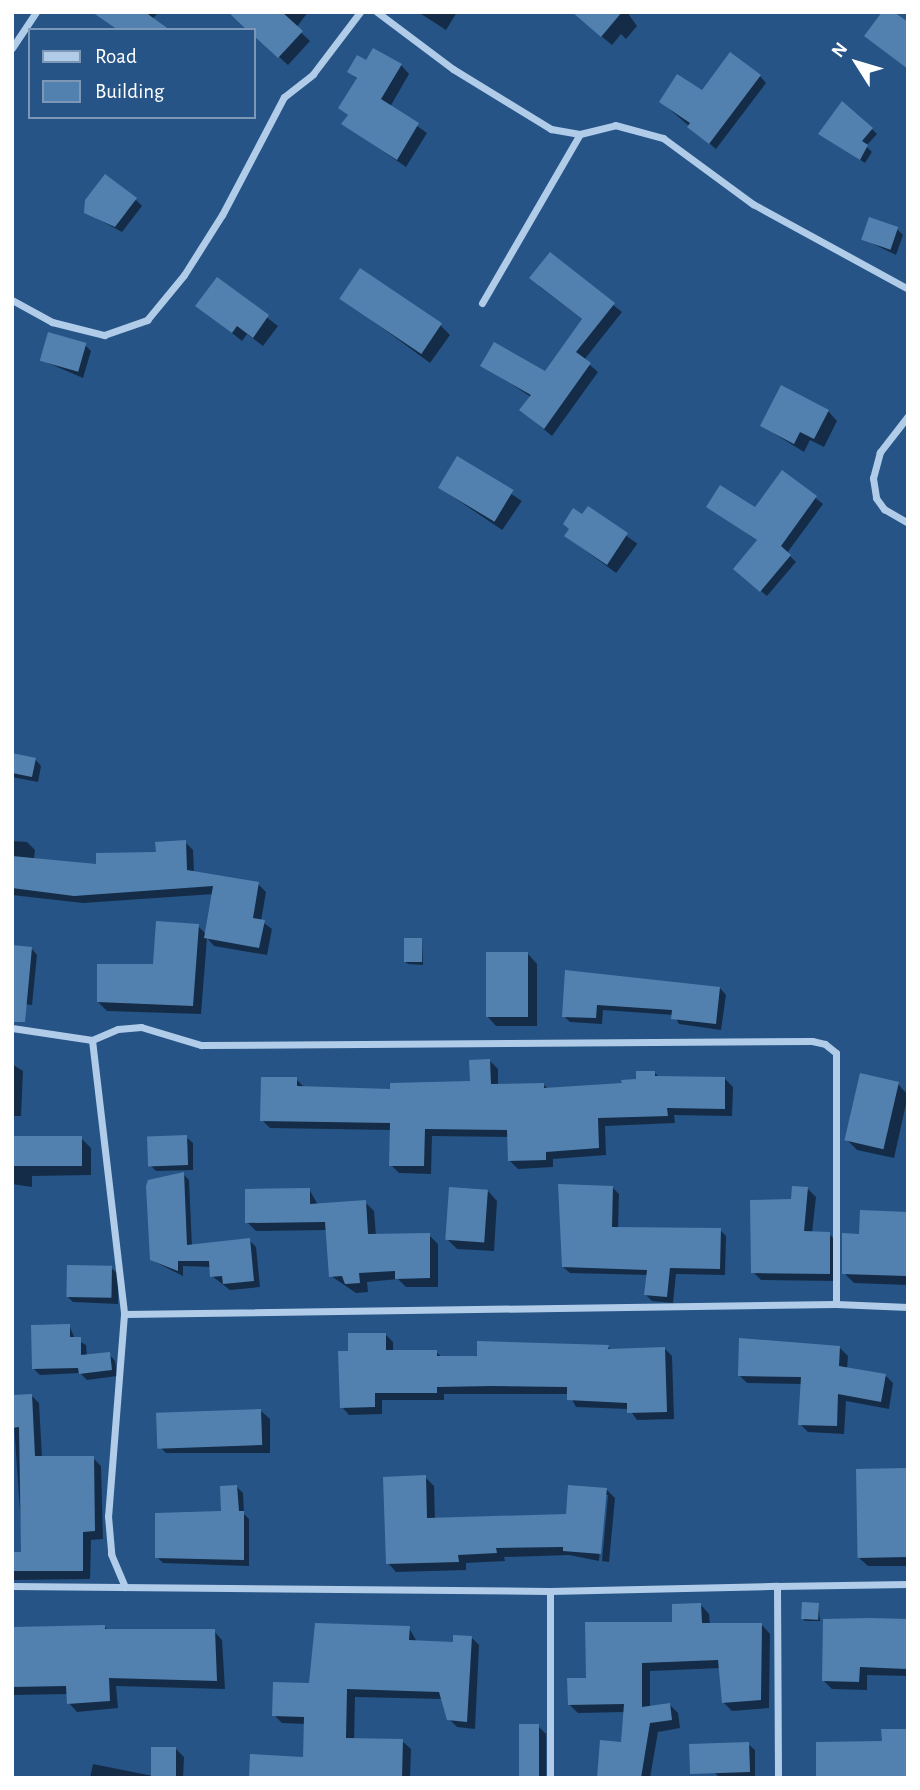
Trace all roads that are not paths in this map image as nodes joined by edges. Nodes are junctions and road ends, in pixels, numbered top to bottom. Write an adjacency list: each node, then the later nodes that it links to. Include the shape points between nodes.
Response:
1 (36, 12): 4 (street)
2 (360, 12): 7 (street, via 313,74 284,97 222,215 184,275 147,320 104,335 52,322)
3 (377, 12): 5 (street, via 453,69 551,129)
4 (12, 48)
5 (580, 134): 6 (street, via 615,124 663,138 753,204); 8 (street)
6 (908, 289)
7 (12, 300)
8 (482, 303)
9 (908, 416): 10 (street, via 880,452 873,478 876,498 884,509)
10 (908, 523)
11 (12, 1028): 12 (street)
12 (92, 1040): 13 (street, via 118,1029 141,1027 201,1045 825,1044 836,1054); 15 (street)
13 (836, 1304): 14 (street); 15 (street)
14 (908, 1307)
15 (124, 1314): 19 (street, via 108,1516 111,1554)
16 (908, 1584): 18 (street)
17 (12, 1586): 19 (street)
18 (776, 1586): 20 (street); 22 (street)
19 (125, 1587): 20 (street)
20 (550, 1591): 21 (street)
21 (550, 1778)
22 (778, 1778)

